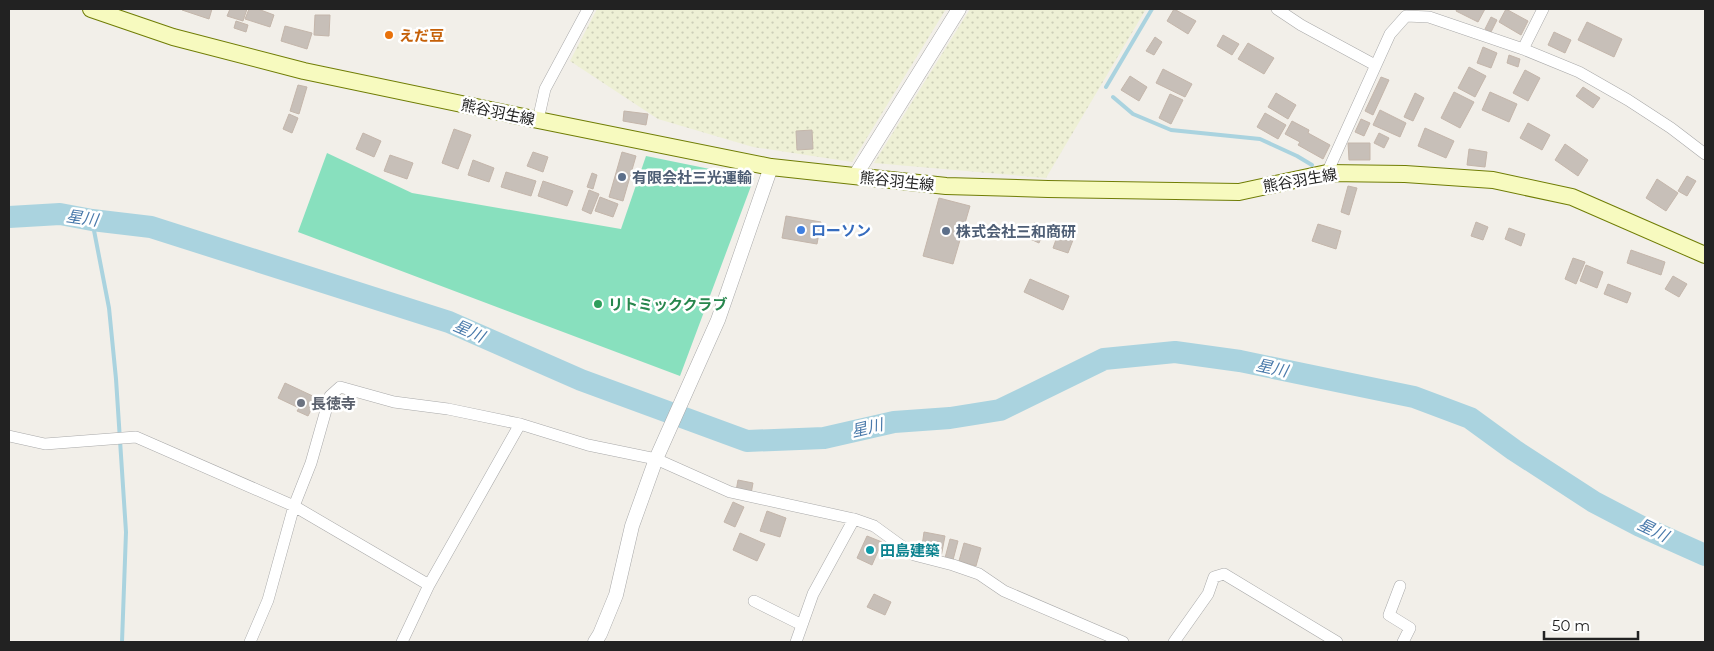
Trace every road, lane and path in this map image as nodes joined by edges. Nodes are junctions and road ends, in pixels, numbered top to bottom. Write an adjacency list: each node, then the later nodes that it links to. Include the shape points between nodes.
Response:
1 (91, 9): 8 (main road, 熊谷羽生線, via 173,37 304,71)
2 (588, 9): 8 (street, via 545,89)
3 (960, 9): 12 (street)
4 (1276, 9): 7 (street)
5 (1543, 9): 6 (street)
6 (1523, 49): 7 (street, via 1430,16 1406,16 1390,34); 9 (street, via 1579,72 1628,100)
7 (1375, 65): 11 (street)
8 (538, 120): 10 (main road, 熊谷羽生線)
9 (1705, 154)
10 (771, 167): 12 (main road, 熊谷羽生線); 16 (street, via 718,320)
11 (1327, 172): 12 (main road, 熊谷羽生線, via 1239,192 946,186); 13 (main road, 熊谷羽生線, via 1493,180 1572,197)
12 (855, 176)
13 (1705, 255)
14 (520, 424): 16 (street, via 588,446); 17 (street, via 394,402 340,387 330,396 311,463); 19 (street)
15 (9, 436): 17 (street, via 45,444 136,437)
16 (659, 453): 18 (street, via 730,492); 25 (street, via 632,526 616,595)
17 (294, 506): 19 (street); 23 (street, via 268,600)
18 (854, 519): 22 (street, via 813,594); 27 (street, via 874,526 914,555 979,574 1004,591)
19 (429, 585): 24 (street)
20 (1400, 586): 30 (street, via 1389,615 1410,628)
21 (754, 601): 22 (street)
22 (802, 625): 26 (street)
23 (250, 642)
24 (402, 642)
25 (596, 642)
26 (796, 642)
27 (1123, 642)
28 (1174, 642): 29 (street, via 1208,594 1214,577 1224,574)
29 (1337, 642)
30 (1403, 642)

